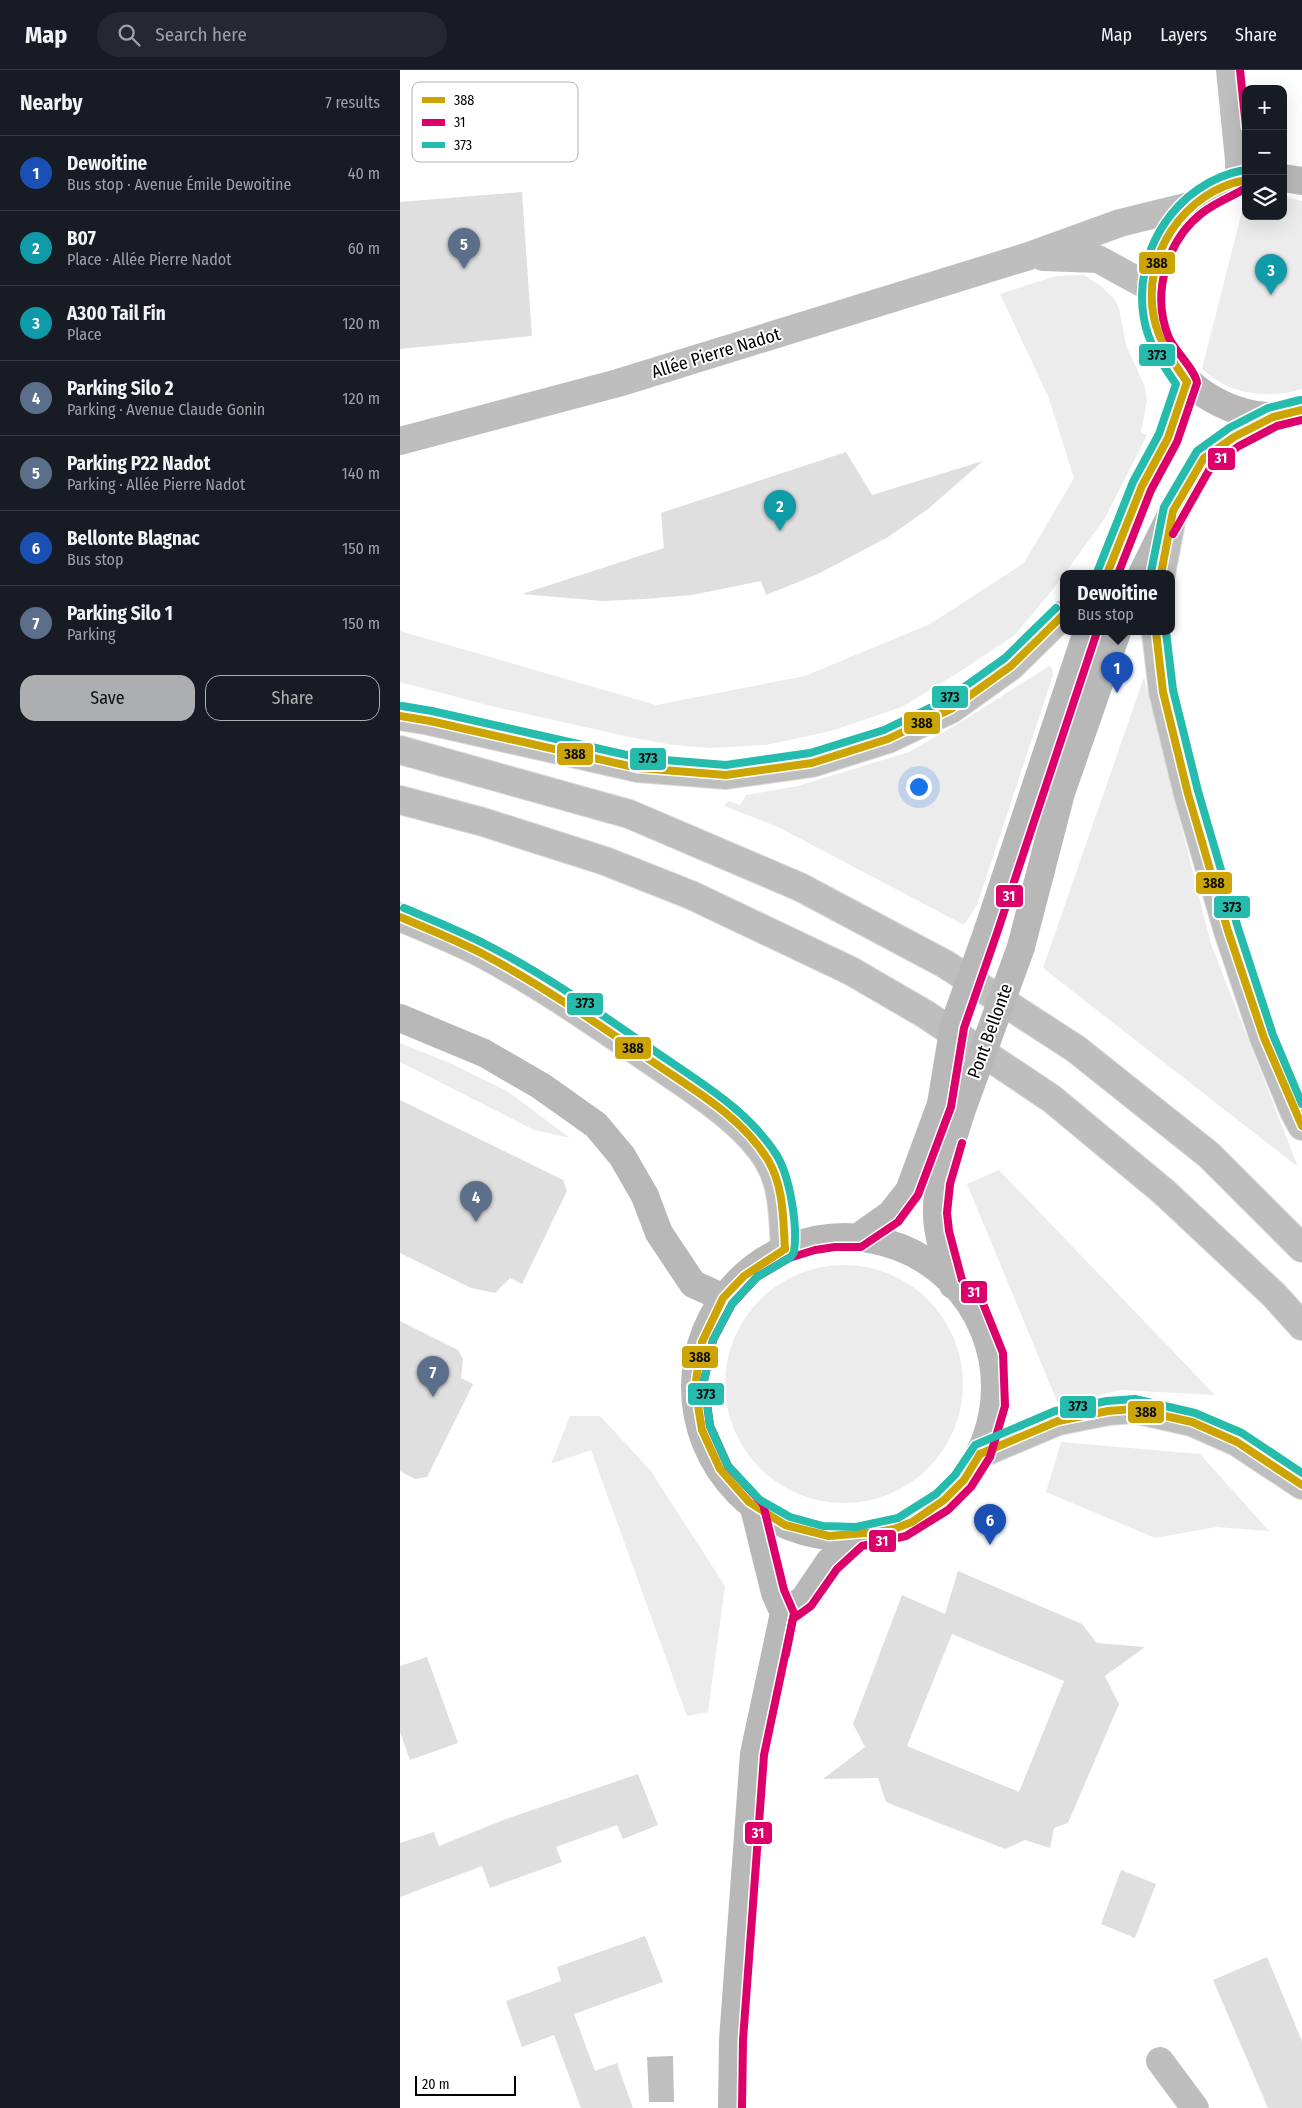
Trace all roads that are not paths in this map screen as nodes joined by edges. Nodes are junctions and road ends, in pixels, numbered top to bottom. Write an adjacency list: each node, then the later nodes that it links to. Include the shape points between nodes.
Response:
1 (1230, 70): 3 (main road)
2 (1287, 179): 4 (main road)
3 (1242, 180): 5 (main road, via 1207,194)
4 (1302, 181)
5 (1193, 205): 6 (main road, Allée Pierre Nadot, via 1120,223); 7 (main road, via 1172,228 1158,255)
6 (1029, 256): 7 (main road, Allée Pierre Nadot, via 1098,259); 11 (main road, Allée Pierre Nadot, via 618,383)
7 (1151, 288): 8 (main road, via 1152,312 1159,338 1171,362)
8 (1187, 382): 10 (main road, via 1218,403 1243,412); 13 (main road, via 1168,438 1142,486)
9 (1302, 410): 10 (main road)
10 (1273, 416): 12 (main road, via 1204,458)
11 (400, 441)
12 (1173, 511): 14 (main road); 15 (main road)
13 (1109, 570)
14 (1144, 570)
15 (1162, 570)
16 (1060, 618): 20 (main road, via 1011,666 951,709 888,739 812,763 726,775 638,768)
17 (1086, 635): 25 (main road, Pont Bellonte, bridge, via 954,1025)
18 (1116, 635): 25 (main road, Pont Bellonte, bridge, via 1061,793 1020,947)
19 (1156, 635): 26 (main road, via 1165,701 1228,931 1264,1038)
20 (400, 716)
21 (400, 750): 28 (main road, via 629,814 800,887 945,964 1076,1050 1209,1155)
22 (400, 800): 32 (main road, via 483,822 605,861 691,895 851,971 926,1014 1060,1105 1164,1192 1274,1294)
23 (400, 917): 29 (main road, via 483,954 580,1013 673,1076 738,1126 754,1140 769,1161 779,1184)
24 (400, 1018): 31 (main road, via 484,1053 541,1086 596,1124 622,1156 645,1196 659,1233 693,1284)
25 (951, 1110): 27 (main road, via 909,1191 891,1214); 30 (main road, via 937,1213)
26 (1302, 1126)
27 (857, 1238): 29 (main road, via 813,1240); 30 (main road, via 898,1248 927,1263)
28 (1302, 1248)
29 (785, 1249): 31 (main road, via 751,1269)
30 (953, 1285): 33 (main road, via 973,1306 992,1354 995,1405)
31 (724, 1298): 35 (main road, via 703,1337 694,1381 700,1429 720,1472)
32 (1302, 1326)
33 (980, 1454): 34 (main road, via 1058,1421 1134,1409 1192,1422 1237,1442); 36 (main road, via 964,1481 942,1502 902,1527)
34 (1302, 1485)
35 (754, 1508): 36 (main road, via 786,1526 820,1536); 37 (main road, via 775,1592)
36 (857, 1537): 37 (main road, via 829,1562 804,1599)
37 (784, 1613): 39 (main road, via 754,1754 733,2040)
38 (1160, 2061): 40 (main road)
39 (732, 2108)
40 (1195, 2108)

